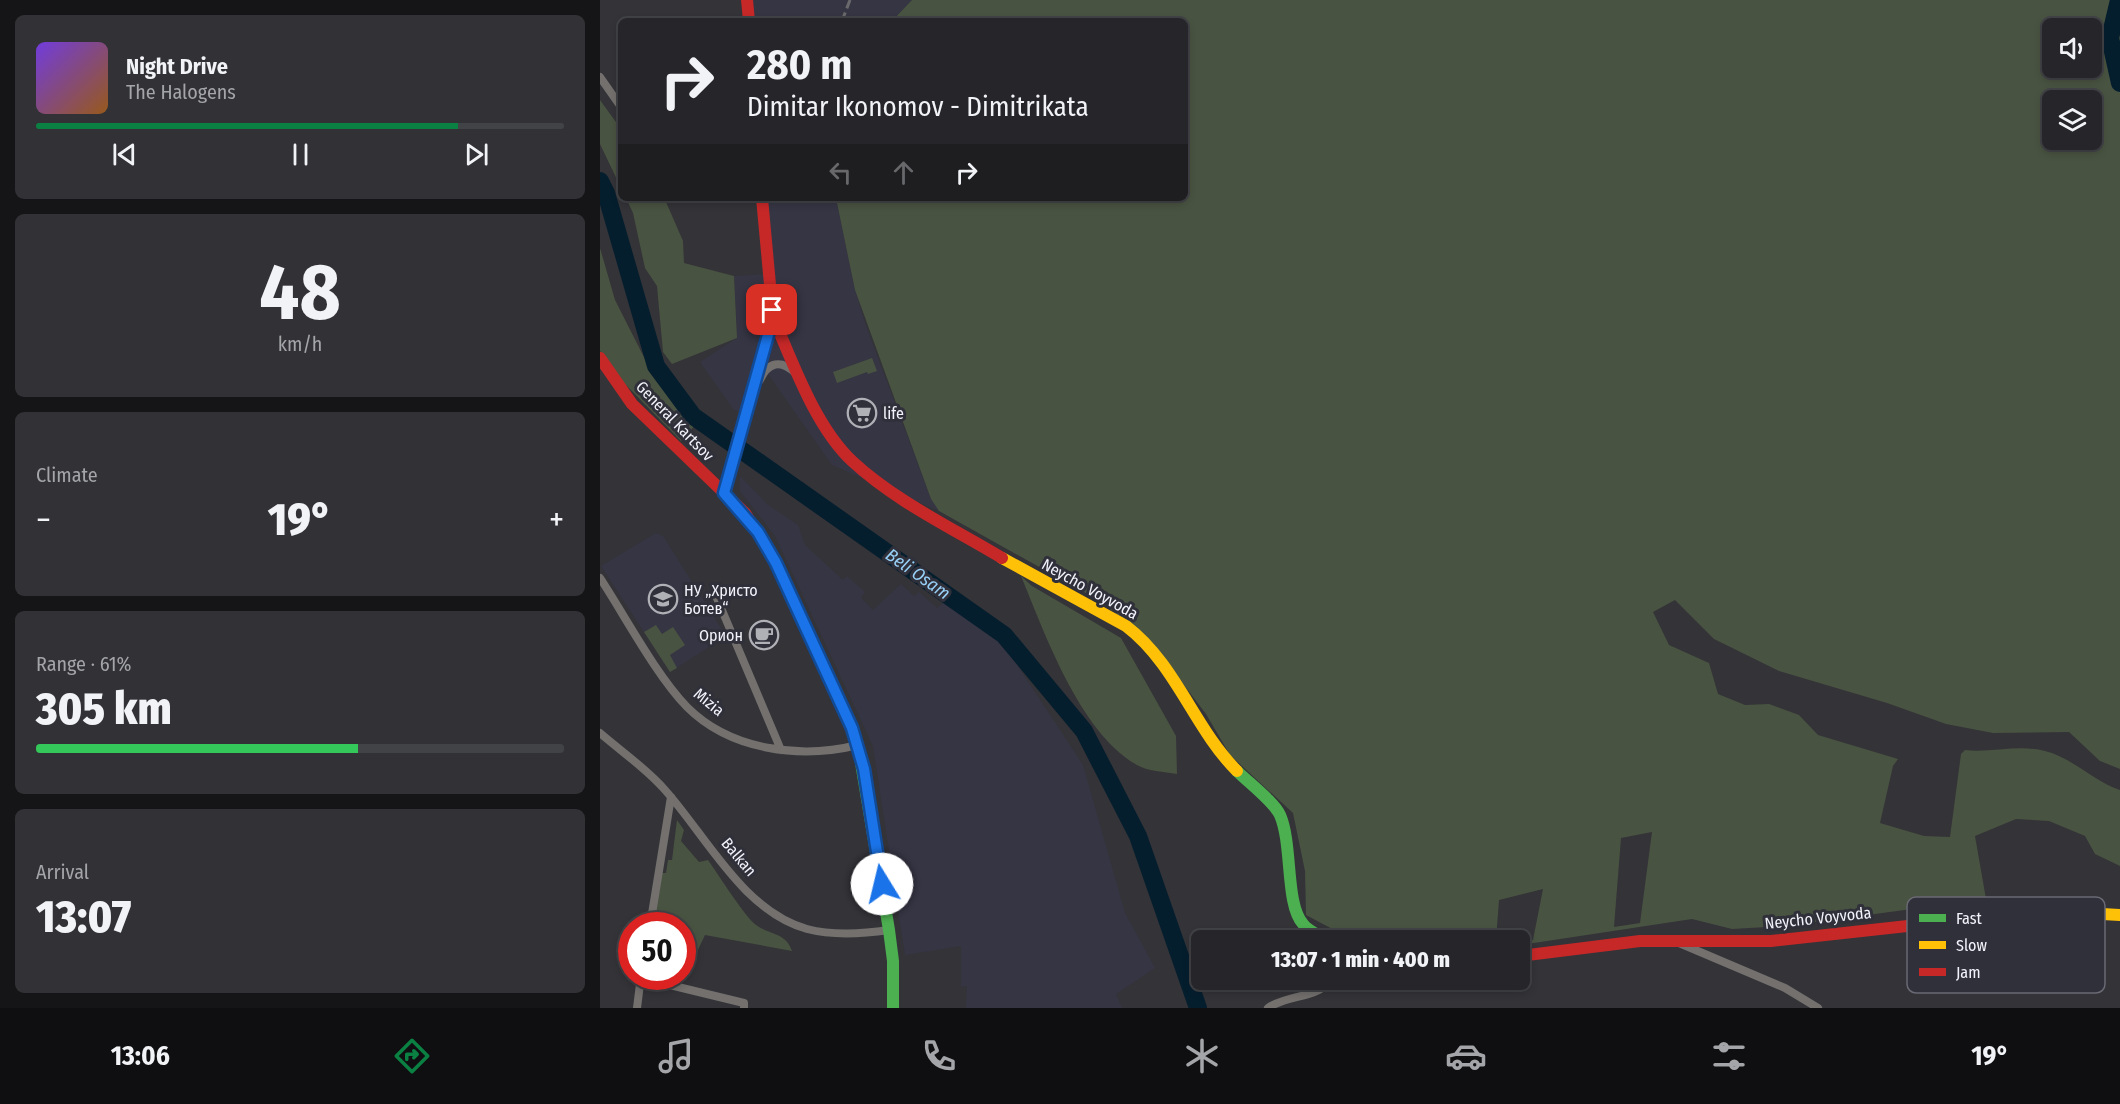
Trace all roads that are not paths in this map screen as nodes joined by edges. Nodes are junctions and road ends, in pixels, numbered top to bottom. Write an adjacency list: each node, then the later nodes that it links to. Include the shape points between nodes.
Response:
1 (747, 0): 2 (street)
2 (748, 18)
3 (600, 78): 4 (street)
4 (618, 103)
5 (762, 201): 6 (street)
6 (773, 317): 8 (street, Neycho Voyvoda); 9 (street)
7 (600, 358): 10 (street, General Kartsov, via 632,404)
8 (799, 378): 9 (street, via 785,364 772,364 765,370); 20 (street, Neycho Voyvoda, via 834,440 896,494 1143,639 1171,674 1225,759 1279,813 1289,845 1292,893)
9 (747, 410): 10 (street)
10 (724, 493): 14 (street, General Kartsov, via 758,532 776,563)
11 (600, 578): 15 (street, Mizia, via 687,706 732,735)
12 (716, 596): 15 (street)
13 (600, 733): 16 (street, Balkan)
14 (858, 745): 15 (street, Mizia, via 818,752); 22 (street, General Kartsov)
15 (781, 750)
16 (671, 797): 17 (street); 22 (street, Balkan, via 742,885 774,913 821,932)
17 (652, 912)
18 (2105, 914): 19 (street, Neycho Voyvoda)
19 (2120, 915)
20 (1303, 925): 23 (street); 24 (street)
21 (1907, 926): 25 (street, Neycho Voyvoda, via 1771,941)
22 (889, 930): 32 (street, General Kartsov)
23 (1304, 930)
24 (1311, 930)
25 (1671, 940): 26 (street, Neycho Voyvoda, via 1591,945); 34 (street, via 1785,988)
26 (1530, 954)
27 (639, 990): 30 (street)
28 (692, 990): 31 (street, via 744,1003)
29 (1319, 990): 33 (street)
30 (636, 1008)
31 (744, 1008)
32 (893, 1008)
33 (1268, 1008)
34 (1818, 1008)

